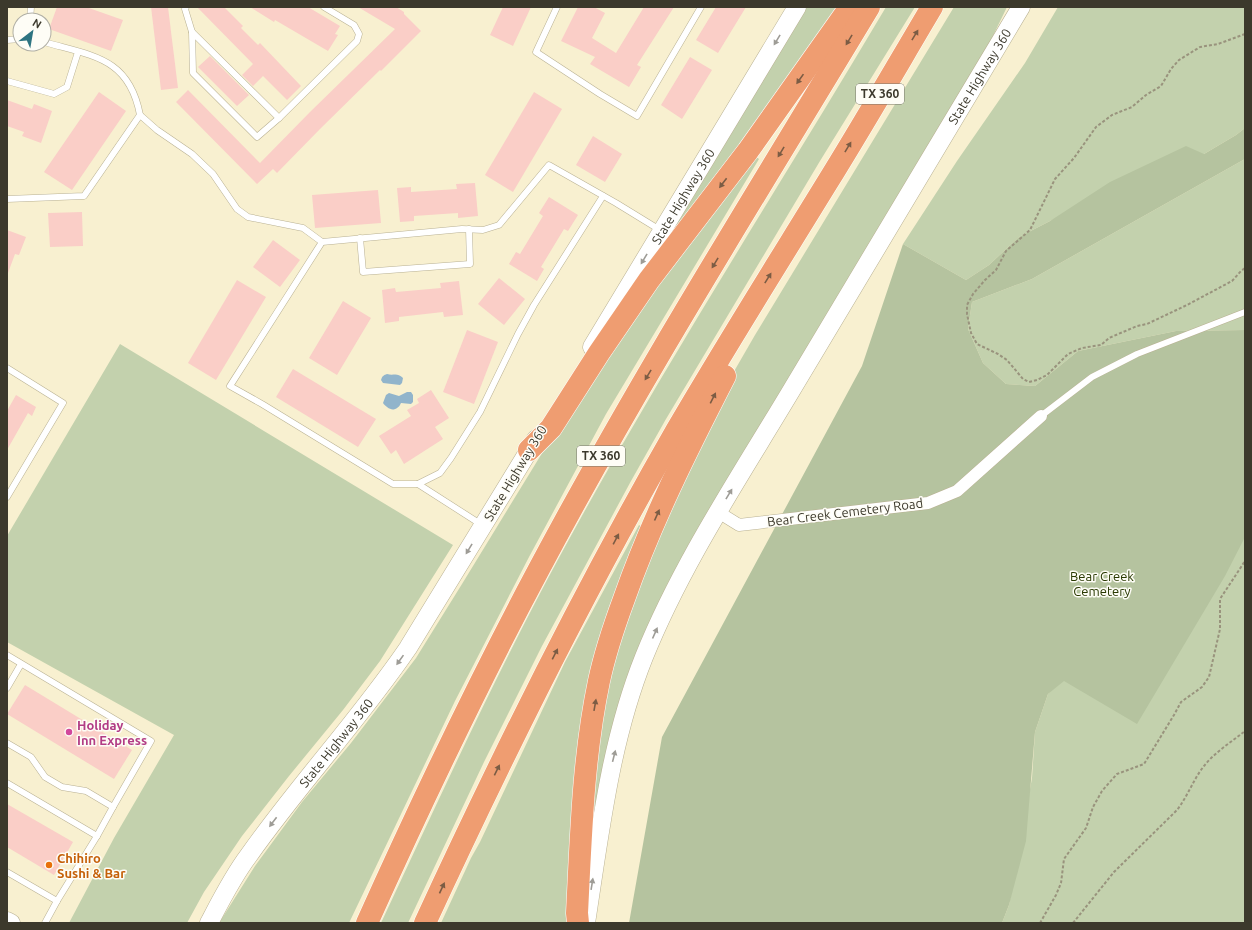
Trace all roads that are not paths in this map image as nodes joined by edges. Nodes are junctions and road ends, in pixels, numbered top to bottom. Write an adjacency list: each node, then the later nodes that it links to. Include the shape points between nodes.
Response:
1 (186, 7): 10 (lane)
2 (324, 7): 15 (lane, via 354,25 359,34 357,41)
3 (557, 7): 4 (lane, via 536,52 637,116)
4 (701, 7)
5 (797, 7): 19 (main road, State Highway 360, one-way to 19)
6 (850, 7): 26 (highway, one-way to 26, via 748,151 649,280 551,428)
7 (869, 7): 44 (highway, TX 360, one-way to 44, via 630,405 559,533 436,772)
8 (932, 7): 22 (highway, TX 360, one-way to 8)
9 (1021, 7): 29 (main road, State Highway 360, one-way to 9)
10 (192, 32): 15 (lane); 15 (lane, via 193,73 257,138)
11 (52, 44): 12 (lane)
12 (78, 52): 13 (lane, via 67,87 54,94); 14 (lane, via 107,62 120,71 134,94)
13 (7, 81)
14 (140, 115): 17 (lane, via 84,196); 21 (lane, via 192,154 212,174 237,209 248,217 303,228)
15 (279, 118)
16 (603, 196): 18 (lane, via 549,165 499,225 483,230); 19 (lane); 27 (lane, via 534,305 480,412 451,458 440,473)
17 (7, 199)
18 (469, 229): 20 (lane); 20 (lane, via 470,264 363,272)
19 (662, 231): 26 (main road, State Highway 360, one-way to 26)
20 (360, 238): 21 (lane)
21 (322, 242): 27 (lane, via 230,386 393,484)
22 (748, 311): 45 (highway, TX 360, one-way to 22, via 507,749 588,593 677,430); 46 (highway, one-way to 22, via 585,770 599,680 613,630 650,530 676,472 739,348)
23 (1245, 312): 25 (lane, via 1137,354 1092,377)
24 (7, 368): 28 (lane, via 63,403)
25 (1041, 416): 29 (street, Bear Creek Cemetery Road, via 957,491 928,503 739,525)
26 (529, 450): 30 (main road, State Highway 360)
27 (418, 484): 30 (lane)
28 (7, 497)
29 (718, 512): 47 (main road, State Highway 360, one-way to 29, via 610,772 624,714 667,604)
30 (483, 526): 43 (main road, State Highway 360, one-way to 43, via 391,673 304,781 249,855)
31 (7, 656): 32 (lane)
32 (21, 664): 33 (lane); 36 (lane, via 151,741)
33 (7, 688)
34 (7, 743): 36 (lane, via 31,757 45,777 62,787 86,790)
35 (7, 783): 37 (lane)
36 (113, 807): 37 (lane)
37 (97, 836): 39 (lane)
38 (7, 872): 39 (lane)
39 (57, 901): 42 (lane)
40 (7, 921): 41 (main road)
41 (10, 923)
42 (45, 923)
43 (209, 923)
44 (367, 923)
45 (425, 923)
46 (578, 923)
47 (586, 923)

